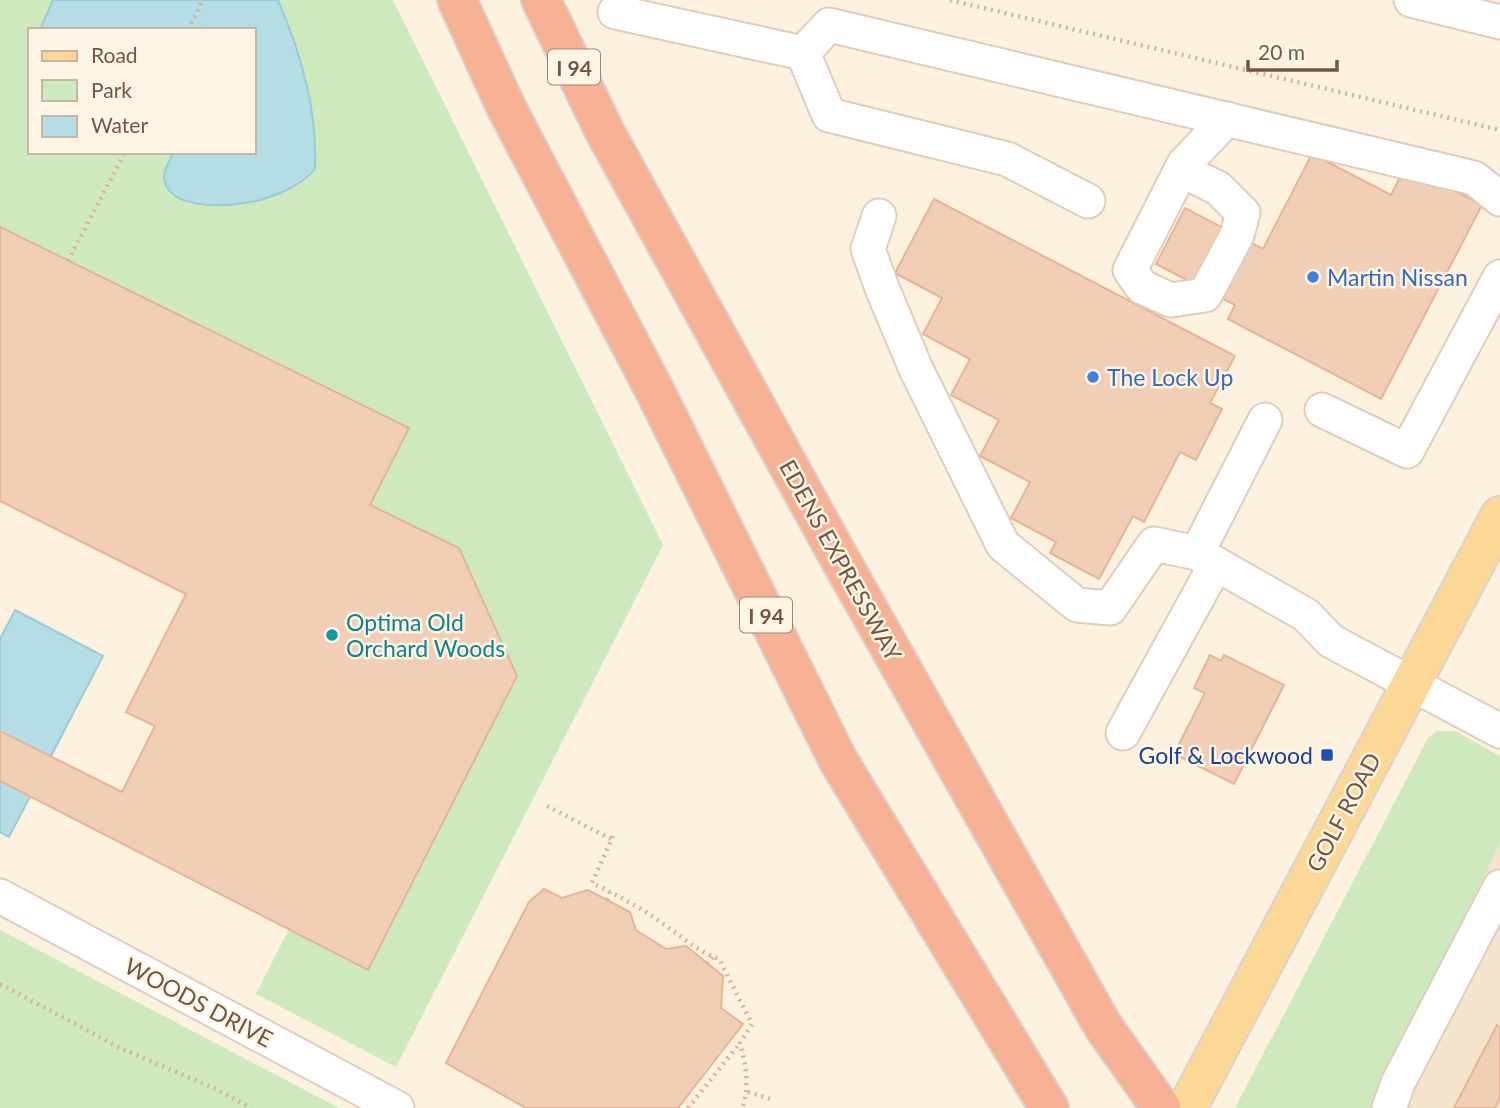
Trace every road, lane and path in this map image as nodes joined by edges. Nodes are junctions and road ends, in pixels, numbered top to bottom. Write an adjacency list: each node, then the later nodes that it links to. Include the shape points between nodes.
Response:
1 (203, 0): 8 (path)
2 (457, 0): 41 (highway, I 94, via 507,109 656,393 838,760)
3 (541, 0): 42 (highway, EDENS EXPRESSWAY / I 94, via 606,134 841,561 1103,1026)
4 (950, 0): 11 (path)
5 (1411, 0): 7 (street)
6 (615, 12): 9 (street)
7 (1500, 22)
8 (189, 28)
9 (803, 53): 10 (street, via 829,25); 15 (street, via 829,115 1007,159)
10 (1227, 119): 13 (street); 14 (street, via 1474,178)
11 (1500, 130)
12 (124, 154): 17 (path)
13 (1181, 170)
14 (1500, 199)
15 (1088, 201)
16 (879, 216): 22 (street, via 868,249 881,288 1003,545 1077,606 1110,608 1154,544)
17 (68, 261)
18 (1500, 277): 19 (street, via 1407,451)
19 (1322, 410)
20 (1265, 420): 22 (street)
21 (1500, 516): 23 (main road, GOLF ROAD)
22 (1206, 558): 23 (street, via 1306,615 1331,641); 25 (street)
23 (1411, 683): 24 (street); 43 (main road, GOLF ROAD)
24 (1500, 731)
25 (1123, 733)
26 (548, 806): 28 (path, via 612,838 592,883)
27 (1500, 887): 44 (street)
28 (610, 892): 30 (path); 31 (path)
29 (0, 896): 38 (street, WOODS DRIVE)
30 (607, 900)
31 (713, 957): 32 (path); 34 (path, via 719,959 752,1024)
32 (707, 964)
33 (0, 984): 37 (path, via 122,1049)
34 (740, 1043): 35 (path); 39 (path)
35 (748, 1092): 36 (path); 40 (path)
36 (770, 1100)
37 (251, 1108)
38 (397, 1108)
39 (688, 1108)
40 (742, 1108)
41 (1049, 1108)
42 (1161, 1108)
43 (1187, 1108)
44 (1389, 1108)

